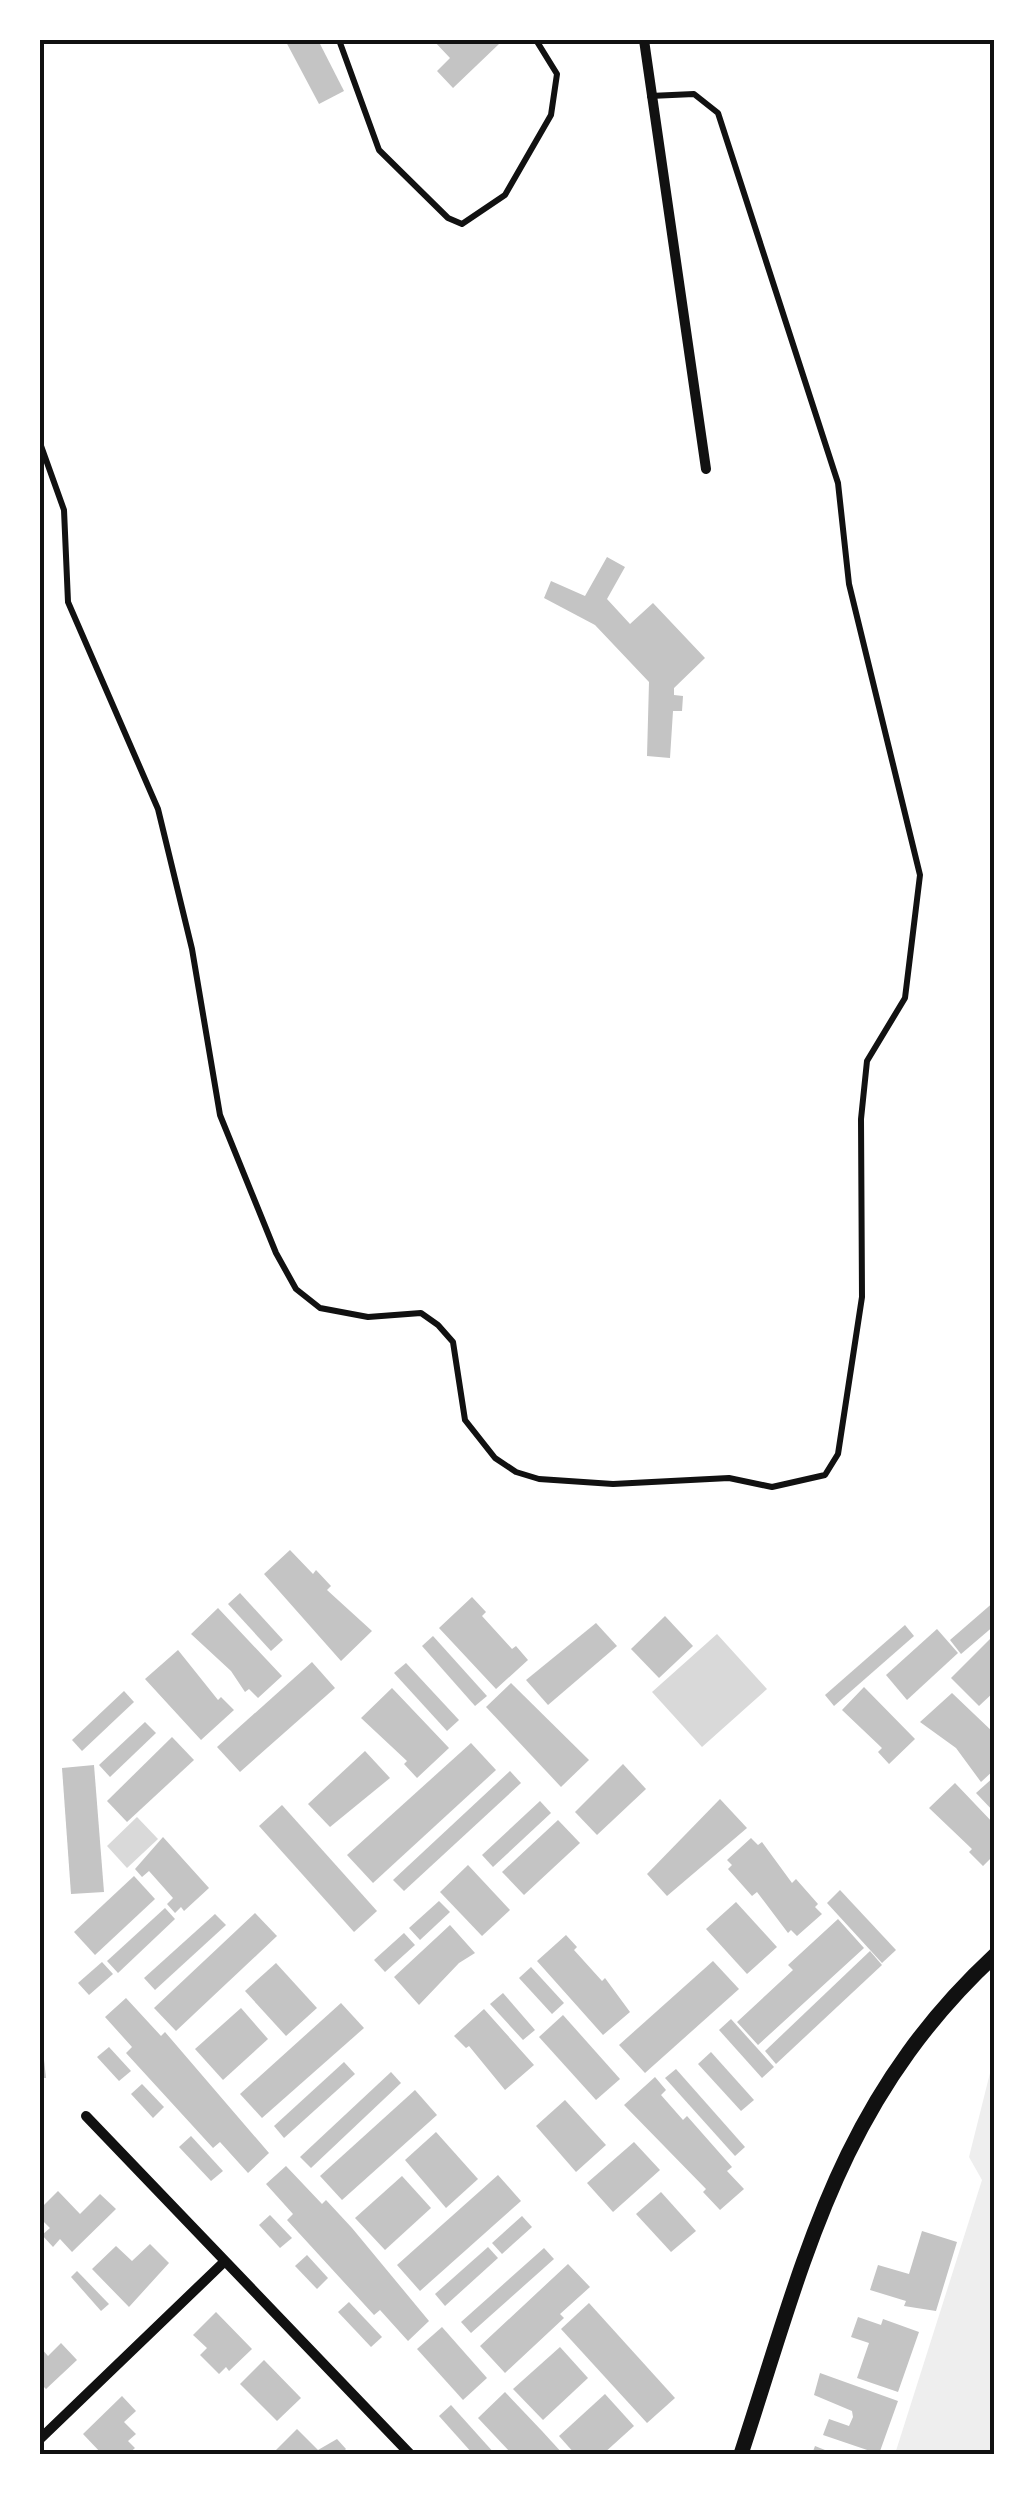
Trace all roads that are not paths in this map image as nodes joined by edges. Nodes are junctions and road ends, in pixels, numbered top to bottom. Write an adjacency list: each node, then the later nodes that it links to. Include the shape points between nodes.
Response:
1 (339, 40): 2 (lane, via 379,150 462,224 505,195 551,115 557,74)
2 (536, 40)
3 (644, 40): 4 (street)
4 (650, 96): 5 (lane, via 694,94 718,113 838,483 848,584 918,861 909,983 867,1061 862,1297 838,1454 825,1475 772,1486 729,1478 614,1484 516,1472 495,1458 465,1420 453,1342 438,1325 421,1314 368,1317 320,1308 296,1289 220,1114 192,948 162,826 73,617 64,510); 6 (street)
5 (40, 443)
6 (706, 468)
7 (995, 1955): 12 (street, via 930,2024 854,2136 810,2239)
8 (86, 2116): 9 (street)
9 (224, 2262): 10 (street); 11 (street)
10 (40, 2439)
11 (410, 2454)
12 (741, 2454)

